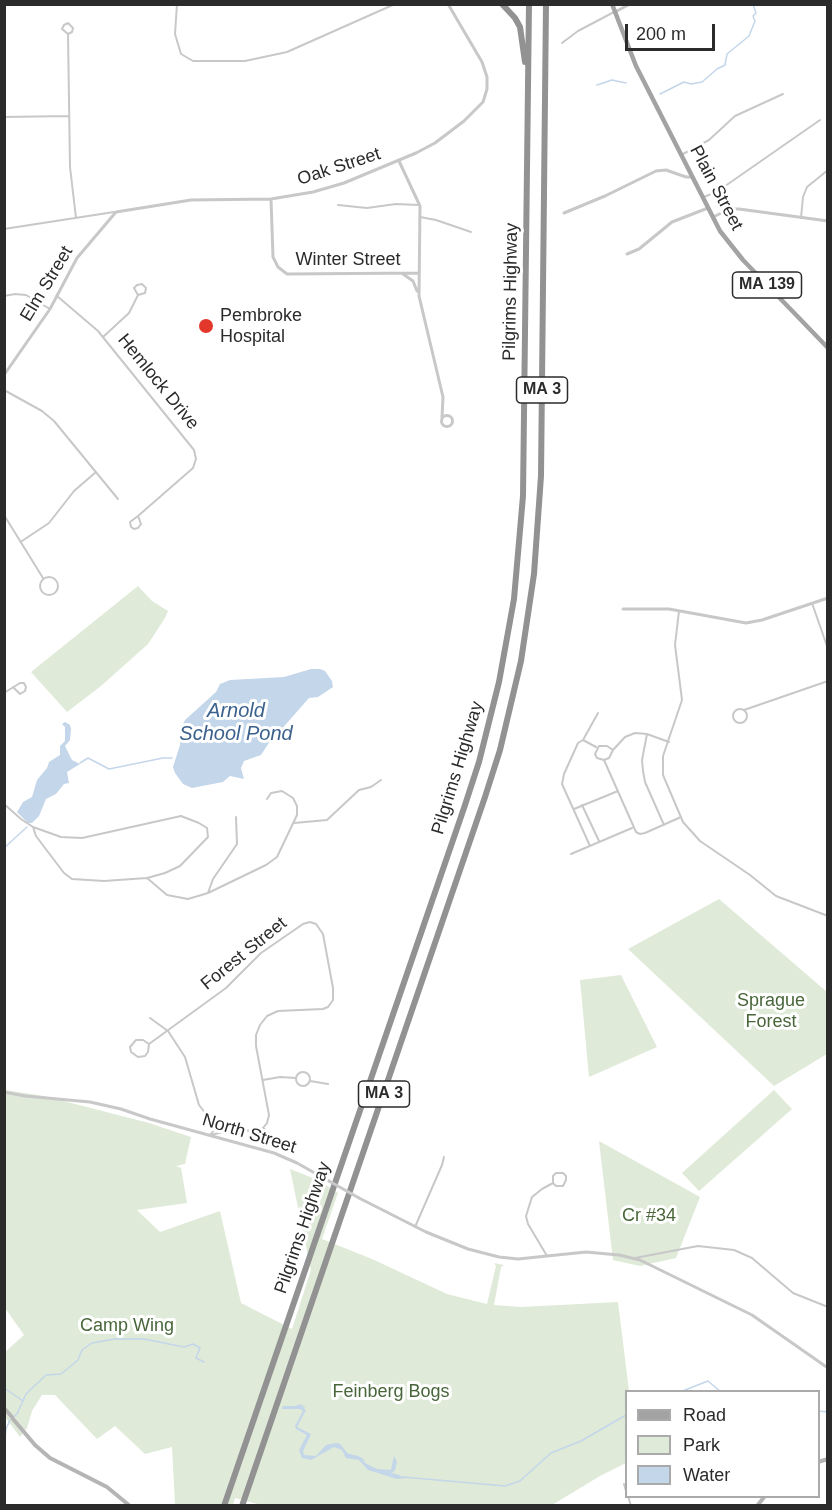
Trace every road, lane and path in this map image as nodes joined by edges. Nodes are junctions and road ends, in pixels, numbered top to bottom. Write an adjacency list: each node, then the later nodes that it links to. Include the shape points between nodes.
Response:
1 (177, 4): 2 (street, via 175,34 181,54 193,61 236,62 287,52)
2 (395, 4)
3 (448, 4): 18 (street, Oak Street, via 485,68 486,95 475,112 443,138)
4 (502, 4): 12 (highway, via 521,30)
5 (529, 4): 12 (highway, Pilgrims Highway / MA 3)
6 (546, 4): 111 (highway, Pilgrims Highway / MA 3, via 541,476 534,574 521,661 485,797)
7 (612, 4): 9 (main road, MA 139)
8 (630, 4): 9 (street)
9 (615, 12): 11 (street); 17 (main road, Plain Street / MA 139, via 636,65)
10 (68, 34): 14 (street)
11 (562, 43)
12 (528, 91): 110 (highway, Pilgrims Highway / MA 3, via 522,519 514,599 499,682 464,808)
13 (783, 94): 17 (street, via 735,116 708,140)
14 (69, 116): 15 (street); 30 (street)
15 (4, 117)
16 (820, 120): 21 (street)
17 (683, 154): 20 (main road, Plain Street / MA 139)
18 (399, 161): 22 (street, Oak Street, via 319,191); 24 (street)
19 (828, 170): 31 (street, via 805,190)
20 (694, 177): 21 (main road, Plain Street / MA 139); 27 (street, via 656,171)
21 (704, 197): 25 (main road, Plain Street / MA 139)
22 (271, 199): 26 (street, Oak Street, via 191,200); 36 (street, Winter Street, via 273,257 287,274)
23 (338, 205): 24 (street)
24 (420, 205): 28 (street)
25 (708, 207): 29 (main road, Plain Street / MA 139); 35 (street, via 672,222)
26 (116, 212): 30 (street, Oak Street); 40 (street, Elm Street, via 77,258)
27 (564, 213)
28 (420, 217): 34 (street); 37 (street)
29 (713, 217): 31 (street, via 734,209); 44 (main road, Plain Street / MA 139, via 738,254)
30 (76, 218): 33 (street, Oak Street)
31 (801, 218): 32 (street)
32 (828, 221)
33 (4, 229)
34 (471, 232)
35 (627, 254)
36 (402, 273): 37 (street, Winter Street); 41 (street, via 413,281)
37 (419, 273): 41 (street)
38 (138, 295): 43 (street, via 129,313)
39 (4, 296): 42 (street, via 26,295)
40 (57, 296): 42 (street, Elm Street); 43 (street, Hemlock Drive)
41 (419, 296): 47 (street)
42 (50, 309): 45 (street, Elm Street)
43 (103, 337): 53 (street, Hemlock Drive, via 195,454 191,471)
44 (828, 348)
45 (4, 375)
46 (4, 390): 50 (street, via 51,418)
47 (444, 405): 48 (street); 49 (street)
48 (449, 416): 49 (street); 49 (street, via 453,420 448,426)
49 (442, 418)
50 (96, 472): 51 (street); 54 (street, via 74,491 49,523)
51 (118, 499)
52 (4, 515): 54 (street)
53 (138, 516): 53 (street, Hemlock Drive, via 141,526 132,528 130,522)
54 (22, 541): 55 (street)
55 (44, 578): 55 (street, via 55,580 56,591 49,595 42,591 40,583)
56 (828, 598): 57 (street)
57 (812, 603): 59 (street, via 746,623); 60 (street)
58 (623, 609): 59 (street)
59 (679, 611): 68 (street, via 675,645 682,700)
60 (828, 649)
61 (828, 681): 64 (street)
62 (13, 687): 63 (street)
63 (4, 693)
64 (744, 710): 64 (street, via 746,719 737,722 734,714)
65 (598, 713): 67 (street)
66 (647, 734): 68 (street); 70 (street, via 630,734); 81 (street, via 642,771)
67 (583, 740): 69 (street); 77 (street, via 578,743 562,784)
68 (669, 742): 79 (street, via 663,756 663,776)
69 (597, 748): 70 (street, via 602,745); 71 (street, via 597,758)
70 (613, 750): 71 (street)
71 (604, 760): 73 (street)
72 (381, 780): 80 (street, via 359,790 329,819)
73 (618, 791): 76 (street); 83 (street)
74 (267, 799): 80 (street, via 278,791 290,795 298,810)
75 (4, 804): 82 (street)
76 (582, 805): 77 (street); 84 (street)
77 (574, 809): 85 (street)
78 (236, 817): 88 (street, via 237,844)
79 (681, 817): 81 (street); 89 (street, via 700,841 776,897)
80 (294, 823): 88 (street, via 275,859)
81 (664, 825): 83 (street, via 640,834)
82 (33, 827): 87 (street, via 72,879); 87 (street, via 61,837 82,838 181,816 207,828 208,837 180,866)
83 (633, 827): 84 (street)
84 (599, 842): 85 (street)
85 (590, 846): 86 (street)
86 (571, 854)
87 (147, 878): 88 (street, via 172,897 193,898)
88 (208, 893)
89 (828, 916)
90 (150, 1018): 91 (street)
91 (168, 1031): 92 (street, Forest Street); 94 (street, Forest Street, via 226,988 261,953 303,924 314,923 323,934 333,1000 323,1010 278,1011 262,1022 256,1039); 99 (street, via 187,1061 200,1108 213,1121)
92 (149, 1044): 92 (street, Forest Street, via 143,1057 131,1052 136,1040)
93 (297, 1078): 94 (street); 95 (street, via 301,1085); 95 (street, via 305,1072)
94 (263, 1080): 98 (street, Forest Street, via 269,1115)
95 (310, 1082): 96 (street)
96 (328, 1084)
97 (4, 1092): 99 (street, North Street, via 107,1106)
98 (263, 1128): 99 (street); 100 (street)
99 (210, 1135): 103 (street, North Street, bridge, via 297,1163)
100 (291, 1150)
101 (444, 1157): 103 (street)
102 (553, 1183): 102 (street, via 556,1173 566,1176 563,1186); 104 (street, via 532,1197 526,1216)
103 (415, 1227): 104 (street, North Street, via 494,1256)
104 (547, 1256): 105 (street, North Street, via 586,1252)
105 (635, 1258): 106 (street, via 698,1246 729,1248 752,1258 793,1293); 107 (street, North Street, via 744,1311)
106 (828, 1306)
107 (828, 1368)
108 (4, 1408): 109 (main road, via 50,1458 107,1487)
109 (130, 1506)
110 (224, 1506)
111 (242, 1506)

